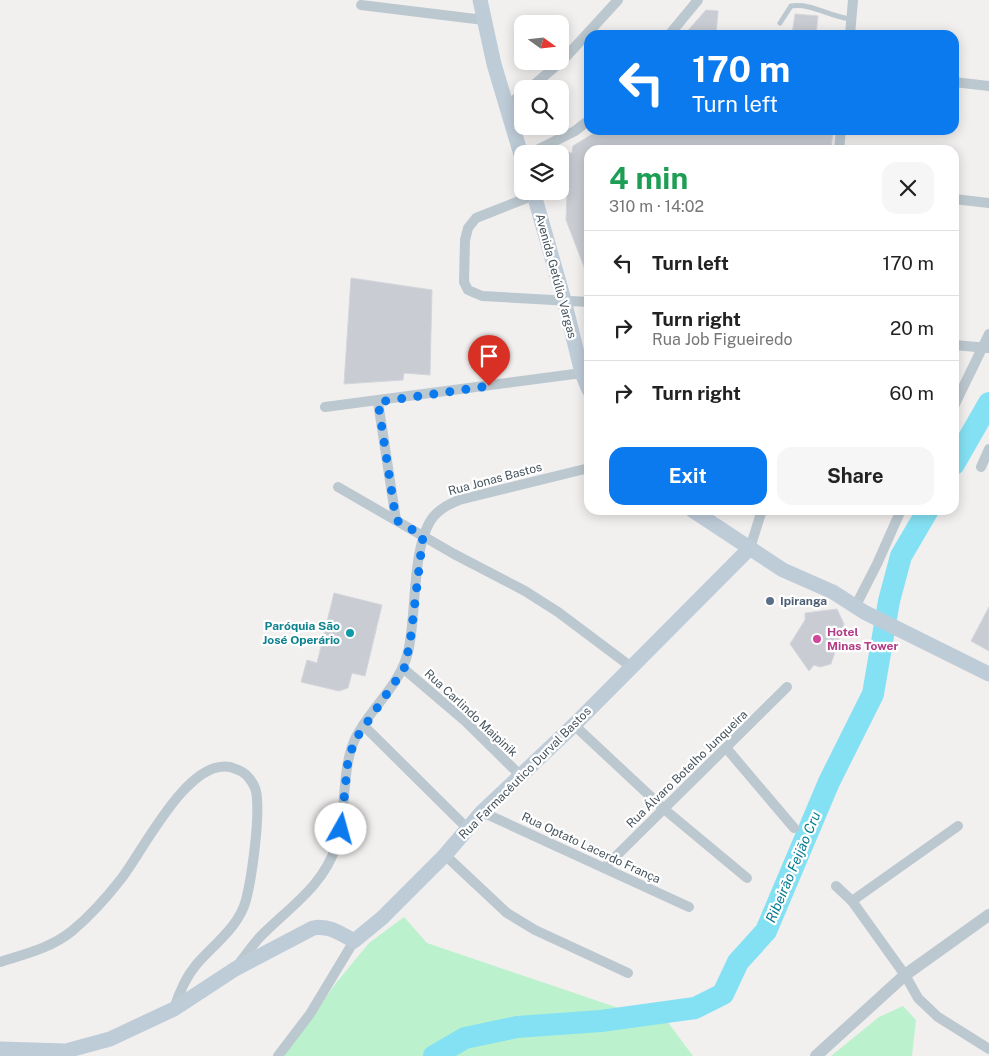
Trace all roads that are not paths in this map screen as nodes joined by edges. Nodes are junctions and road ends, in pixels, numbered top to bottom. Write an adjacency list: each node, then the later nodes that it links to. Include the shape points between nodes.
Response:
1 (480, 0): 7 (main road)
2 (618, 0): 9 (street)
3 (698, 0): 10 (street)
4 (853, 0): 6 (street)
5 (361, 5): 7 (street)
6 (851, 19): 8 (lane, via 837,18 802,5 791,6); 11 (street)
7 (484, 20): 17 (main road)
8 (780, 24)
9 (590, 30)
10 (673, 30)
11 (850, 30)
12 (584, 37): 13 (street)
13 (540, 80)
14 (959, 83): 15 (street)
15 (989, 86)
16 (514, 100): 17 (street)
17 (508, 105): 19 (main road)
18 (584, 124): 20 (street)
19 (519, 145)
20 (547, 145)
21 (517, 200): 25 (street, via 472,222 465,240 464,282 468,290 482,296)
22 (535, 200): 25 (main road, Avenida Getúlio Vargas)
23 (959, 200): 24 (street)
24 (989, 203)
25 (564, 300): 26 (street); 30 (main road, Avenida Getúlio Vargas)
26 (584, 302)
27 (989, 334): 29 (street)
28 (959, 345): 29 (street)
29 (986, 348): 32 (street)
30 (582, 373): 31 (main road, Avenida Getúlio Vargas); 33 (street)
31 (584, 378)
32 (959, 397)
33 (378, 402): 34 (street); 42 (street)
34 (325, 407)
35 (989, 450): 36 (street)
36 (981, 467)
37 (584, 469): 43 (street, Rua Jonas Bastos, via 446,505 433,517)
38 (338, 487): 42 (street)
39 (700, 515): 44 (main road)
40 (760, 515): 44 (street)
41 (898, 515): 45 (street)
42 (396, 520): 43 (street)
43 (423, 536): 46 (street, via 525,591); 47 (street)
44 (750, 548): 45 (main road, via 783,570 833,592); 46 (main road, Rua Farmacêutico Durval Bastos)
45 (860, 609): 48 (main road)
46 (630, 666): 50 (main road, Rua Farmacêutico Durval Bastos)
47 (404, 669): 51 (street); 53 (street, Rua Carlindo Maipinik, via 466,721)
48 (989, 674)
49 (787, 687): 52 (street, Rua Álvaro Botelho Junqueira)
50 (574, 725): 53 (main road, Rua Farmacêutico Durval Bastos); 54 (street)
51 (363, 726): 57 (street); 68 (street, via 348,760 341,829 328,864 313,887 259,939)
52 (727, 749): 54 (street, Rua Álvaro Botelho Junqueira); 58 (street)
53 (520, 775): 55 (main road, Rua Farmacêutico Durval Bastos)
54 (664, 809): 60 (street, Rua Álvaro Botelho Junqueira); 61 (street)
55 (482, 812): 57 (main road, Rua Farmacêutico Durval Bastos); 60 (street, Rua Optato Lacerdo França)
56 (958, 826): 63 (street)
57 (467, 828): 59 (main road, Rua Farmacêutico Durval Bastos)
58 (794, 828)
59 (445, 854): 66 (main road, Rua Farmacêutico Durval Bastos, via 382,918); 69 (street, via 507,913 535,930)
60 (604, 868): 64 (street, Rua Optato Lacerdo França)
61 (747, 878)
62 (836, 886): 63 (street)
63 (852, 901): 70 (street)
64 (689, 906)
65 (989, 915): 70 (street)
66 (354, 941): 68 (main road, via 331,928 313,928); 74 (street, Rua Farmacêutico Durval Bastos, via 310,1014)
67 (0, 962): 71 (street, via 47,947 72,931 122,878 171,803 197,778 224,766 236,768 254,785 257,799 254,854 246,900 232,926 195,966 180,989)
68 (235, 969): 71 (main road)
69 (628, 973)
70 (905, 975): 73 (street, via 918,998 938,1017); 75 (street)
71 (174, 1009): 72 (main road, via 87,1047 49,1052)
72 (0, 1049)
73 (989, 1049)
74 (278, 1056)
75 (816, 1056)

